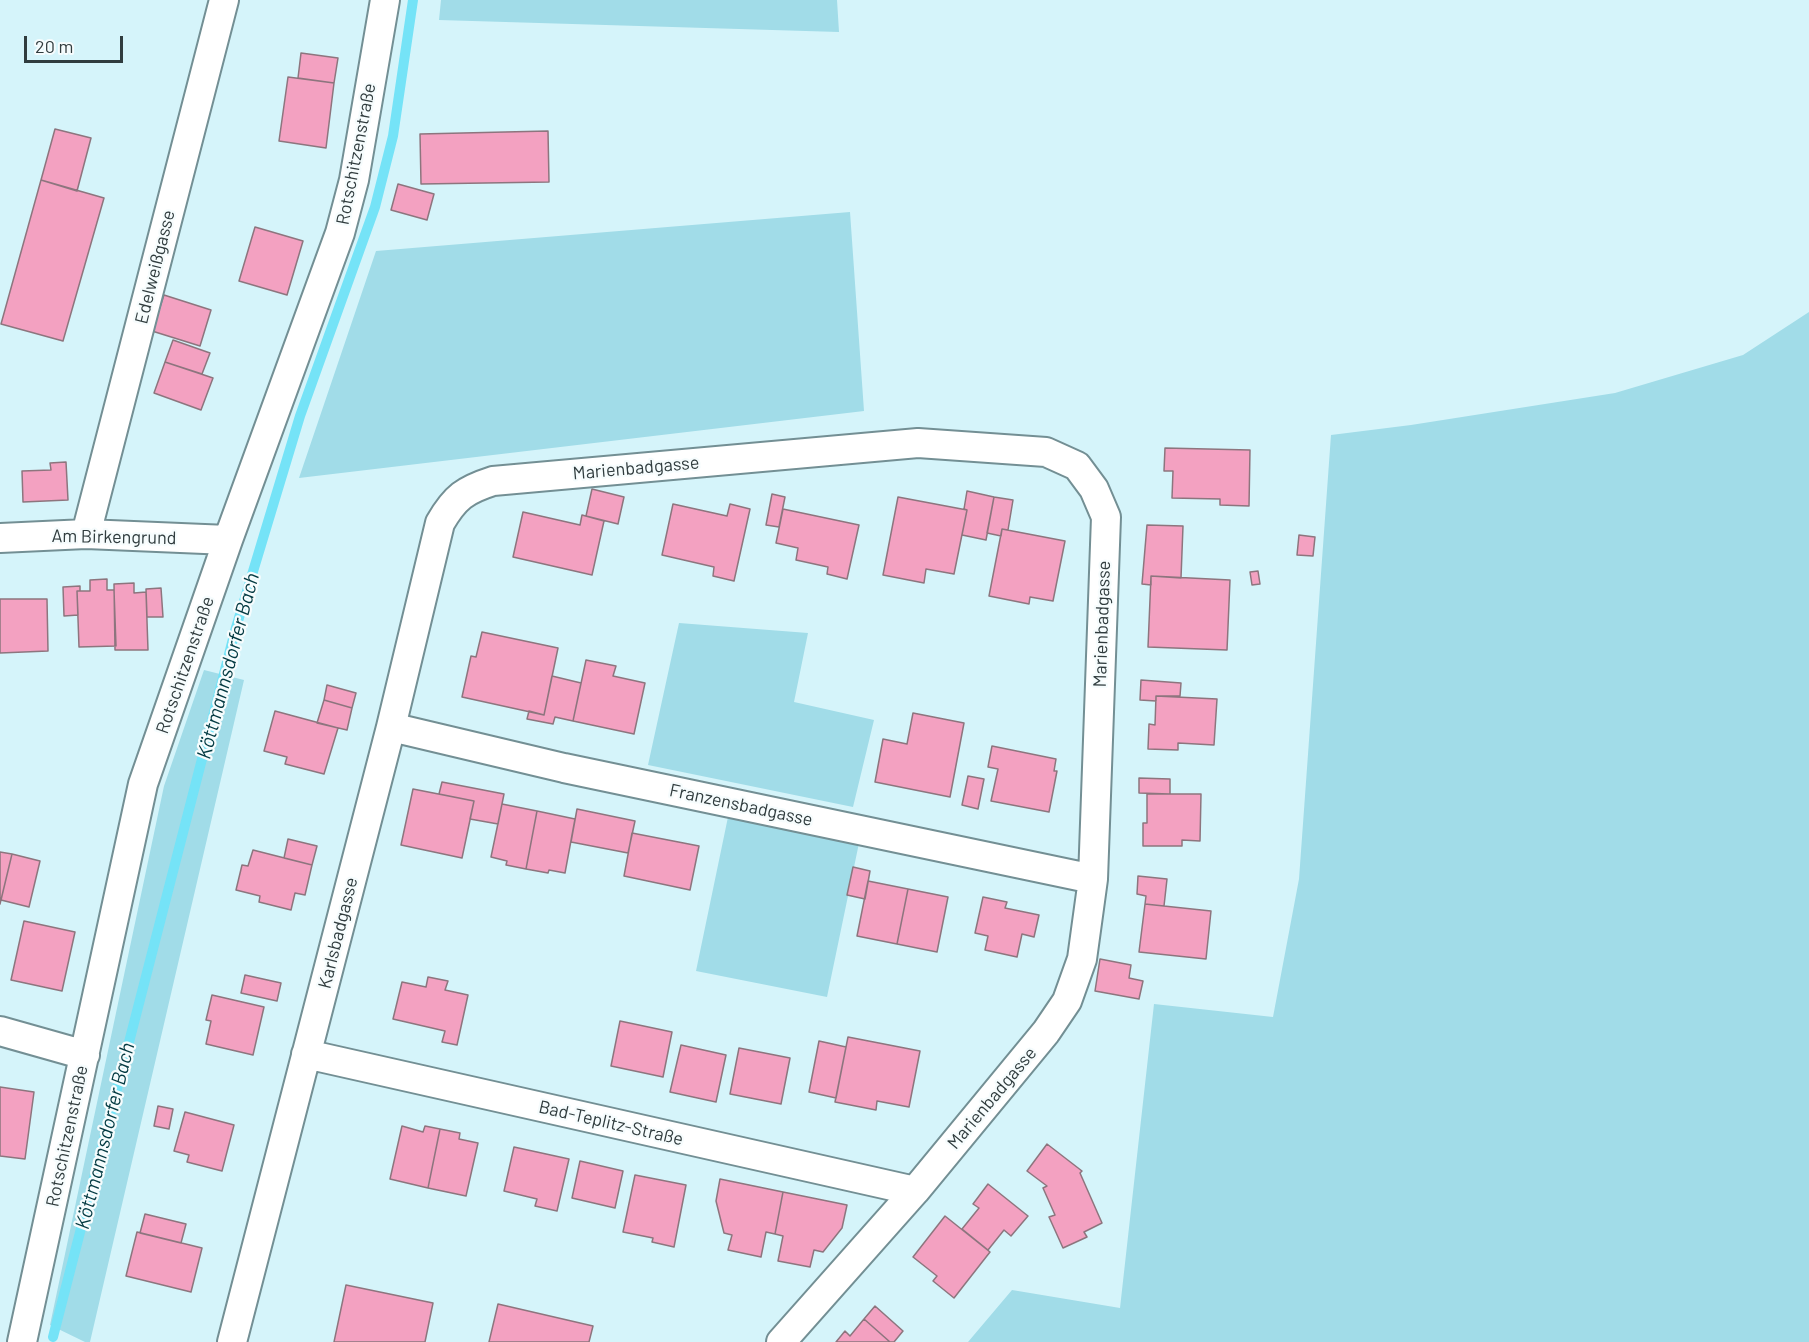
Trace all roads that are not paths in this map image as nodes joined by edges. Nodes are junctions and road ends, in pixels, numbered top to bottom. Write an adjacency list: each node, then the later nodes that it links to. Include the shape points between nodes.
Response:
1 (224, 0): 4 (street, Edelweißgasse)
2 (385, 0): 6 (street, Rotschitzenstraße, via 354,180 340,233)
3 (440, 523): 7 (street, Karlsbadgasse); 8 (street, Marienbadgasse, via 451,503 470,488 493,481 918,443 1046,452 1077,466 1094,489 1106,517)
4 (86, 534): 5 (street, Am Birkengrund); 6 (street, Am Birkengrund)
5 (0, 538)
6 (228, 540): 11 (street, Rotschitzenstraße, via 143,783)
7 (391, 727): 8 (street, Franzensbadgasse, via 564,768); 10 (street, Karlsbadgasse)
8 (1093, 879): 12 (street, Marienbadgasse, via 1082,959 1067,1001)
9 (0, 1031): 11 (street)
10 (306, 1054): 12 (street, Bad-Teplitz-Straße); 14 (street, Karlsbadgasse)
11 (85, 1055): 13 (street, Rotschitzenstraße)
12 (915, 1191): 15 (street, Marienbadgasse)
13 (22, 1342)
14 (232, 1342)
15 (781, 1342)

